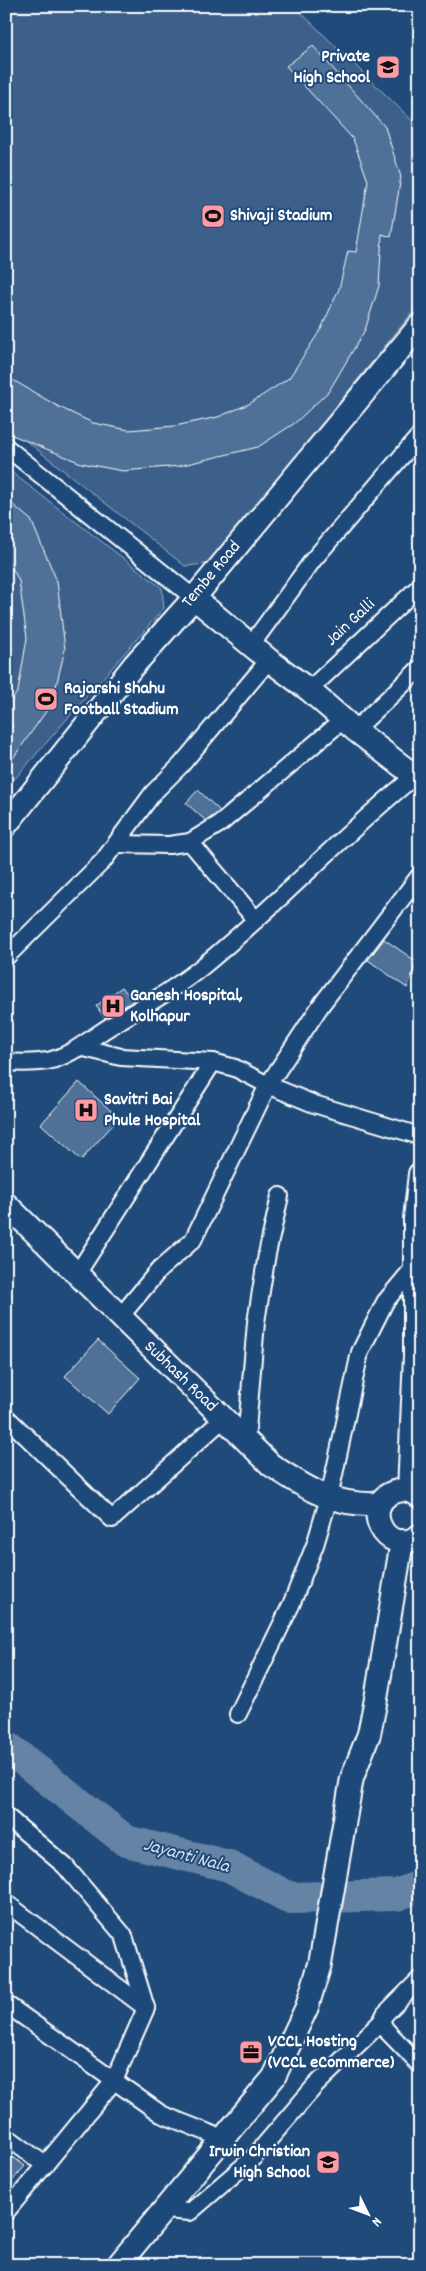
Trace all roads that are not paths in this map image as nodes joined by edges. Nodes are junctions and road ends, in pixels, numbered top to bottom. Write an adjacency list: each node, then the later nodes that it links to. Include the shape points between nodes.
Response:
1 (420, 325): 5 (main road, Tembe Road)
2 (420, 435): 6 (street, via 313,560)
3 (6, 447): 5 (street)
4 (420, 586): 9 (street, Jain Galli)
5 (194, 598): 6 (main road); 12 (main road, Tembe Road, via 134,665)
6 (251, 645): 7 (main road)
7 (269, 660): 9 (main road); 14 (street, via 181,765 153,793)
8 (420, 668): 10 (street)
9 (309, 690): 10 (main road)
10 (349, 725): 11 (main road); 13 (street, via 278,773 221,823)
11 (417, 778): 16 (street)
12 (6, 825)
13 (190, 842): 14 (street); 16 (street)
14 (117, 844): 17 (street)
15 (420, 875): 21 (street, via 321,1005)
16 (256, 920): 18 (street, via 170,991 109,1026)
17 (6, 957)
18 (80, 1047): 19 (street, via 49,1061); 20 (street, via 121,1057)
19 (6, 1062)
20 (213, 1062): 21 (street, via 235,1068); 27 (street)
21 (268, 1085): 22 (street, via 314,1104); 28 (street, via 193,1240 159,1270)
22 (420, 1136)
23 (420, 1174): 26 (main road)
24 (280, 1196): 32 (street, via 256,1322)
25 (7, 1206): 27 (main road, Subhash Road)
26 (415, 1266): 29 (main road); 34 (street, via 384,1302 360,1352)
27 (77, 1274): 28 (main road, Subhash Road)
28 (120, 1317): 31 (main road, Subhash Road)
29 (417, 1390): 33 (main road)
30 (6, 1417): 31 (street, via 112,1519)
31 (223, 1419): 32 (main road, Subhash Road)
32 (246, 1442): 34 (main road, Subhash Road, via 271,1465)
33 (414, 1494): 35 (main road, via 392,1493)
34 (329, 1498): 35 (main road, Subhash Road, via 357,1505); 37 (street, via 316,1545 291,1605)
35 (380, 1504): 36 (main road, via 378,1521 386,1535)
36 (411, 1538): 47 (main road, via 369,1734 352,1778 320,1964 307,2008 274,2077)
37 (238, 1714)
38 (6, 1816): 42 (street, via 65,1866 124,1936)
39 (6, 1903): 42 (street)
40 (420, 1979): 43 (street, via 384,2014)
41 (6, 2004): 45 (street)
42 (146, 2008): 45 (street)
43 (381, 2022): 44 (street); 49 (street, via 315,2086 254,2157 190,2212)
44 (420, 2065)
45 (114, 2082): 47 (street, via 161,2114); 48 (street)
46 (6, 2136): 48 (street)
47 (224, 2140): 49 (main road)
48 (45, 2165): 50 (street)
49 (164, 2210): 51 (main road)
50 (6, 2212)
51 (118, 2265)

